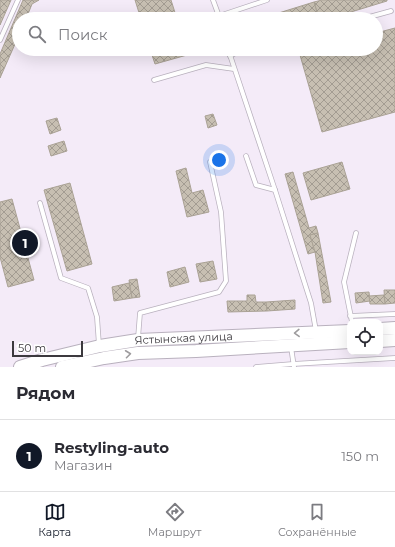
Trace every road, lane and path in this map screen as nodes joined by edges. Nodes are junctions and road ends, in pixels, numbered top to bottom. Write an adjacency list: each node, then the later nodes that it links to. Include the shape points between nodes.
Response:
1 (18, 0): 5 (lane)
2 (214, 0): 6 (lane)
3 (267, 0): 7 (lane)
4 (391, 11): 9 (lane)
5 (13, 12)
6 (217, 12)
7 (235, 12)
8 (12, 13): 10 (lane)
9 (383, 13)
10 (0, 40)
11 (230, 56): 12 (lane)
12 (234, 69): 13 (lane, via 206,65); 16 (lane)
13 (154, 80)
14 (246, 156): 16 (lane, via 256,185)
15 (210, 162): 26 (lane, via 221,212 226,281 219,292 140,313)
16 (276, 190): 25 (lane, via 311,303)
17 (40, 203): 31 (lane, via 61,278 88,288 97,317)
18 (356, 234): 20 (lane, via 344,282)
19 (395, 314): 20 (lane)
20 (350, 316): 21 (lane)
21 (351, 319)
22 (395, 328): 23 (main road)
23 (383, 329)
24 (347, 331): 25 (main road, Ястынская улица)
25 (317, 332): 26 (main road, Ястынская улица, one-way to 26)
26 (138, 340): 31 (main road, Ястынская улица)
27 (395, 340): 28 (main road)
28 (383, 341)
29 (347, 342): 30 (main road, Ястынская улица)
30 (290, 345): 33 (lane); 35 (main road, Ястынская улица, one-way to 30, via 138,353)
31 (100, 346): 34 (main road, Ястынская улица)
32 (395, 358): 33 (lane)
33 (294, 365): 36 (lane)
34 (20, 367)
35 (62, 367)
36 (256, 367)

